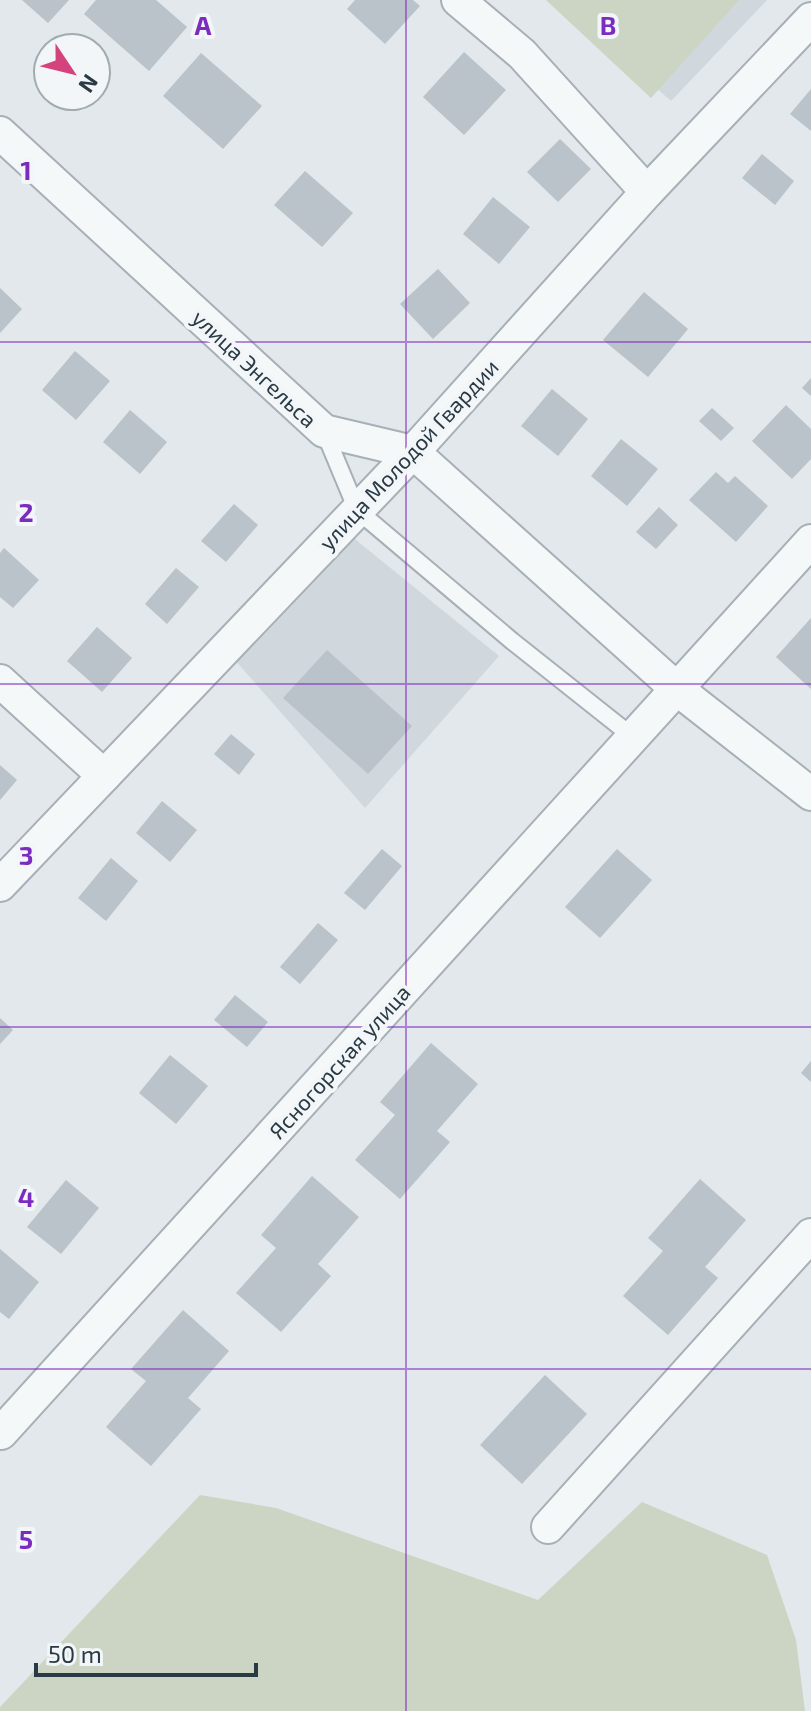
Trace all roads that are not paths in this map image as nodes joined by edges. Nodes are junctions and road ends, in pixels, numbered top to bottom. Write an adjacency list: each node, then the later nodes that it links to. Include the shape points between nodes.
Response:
1 (458, 0): 4 (street, via 522,54)
2 (811, 19): 4 (street, улица Молодой Гвардии)
3 (0, 133): 5 (street, улица Энгельса)
4 (647, 192): 6 (street, улица Молодой Гвардии)
5 (324, 431): 6 (street, улица Энгельса); 7 (lane)
6 (413, 452): 7 (street, улица Молодой Гвардии); 10 (street, улица Энгельса)
7 (357, 510): 11 (lane); 12 (street, улица Молодой Гвардии)
8 (811, 541): 10 (street, Ясногорская улица)
9 (0, 681): 12 (street)
10 (677, 689): 11 (street, Ясногорская улица); 13 (street, улица Энгельса)
11 (633, 737): 16 (street, Ясногорская улица)
12 (104, 776): 14 (street, улица Молодой Гвардии)
13 (811, 794)
14 (0, 885)
15 (811, 1235): 17 (street)
16 (1, 1433)
17 (548, 1527)

